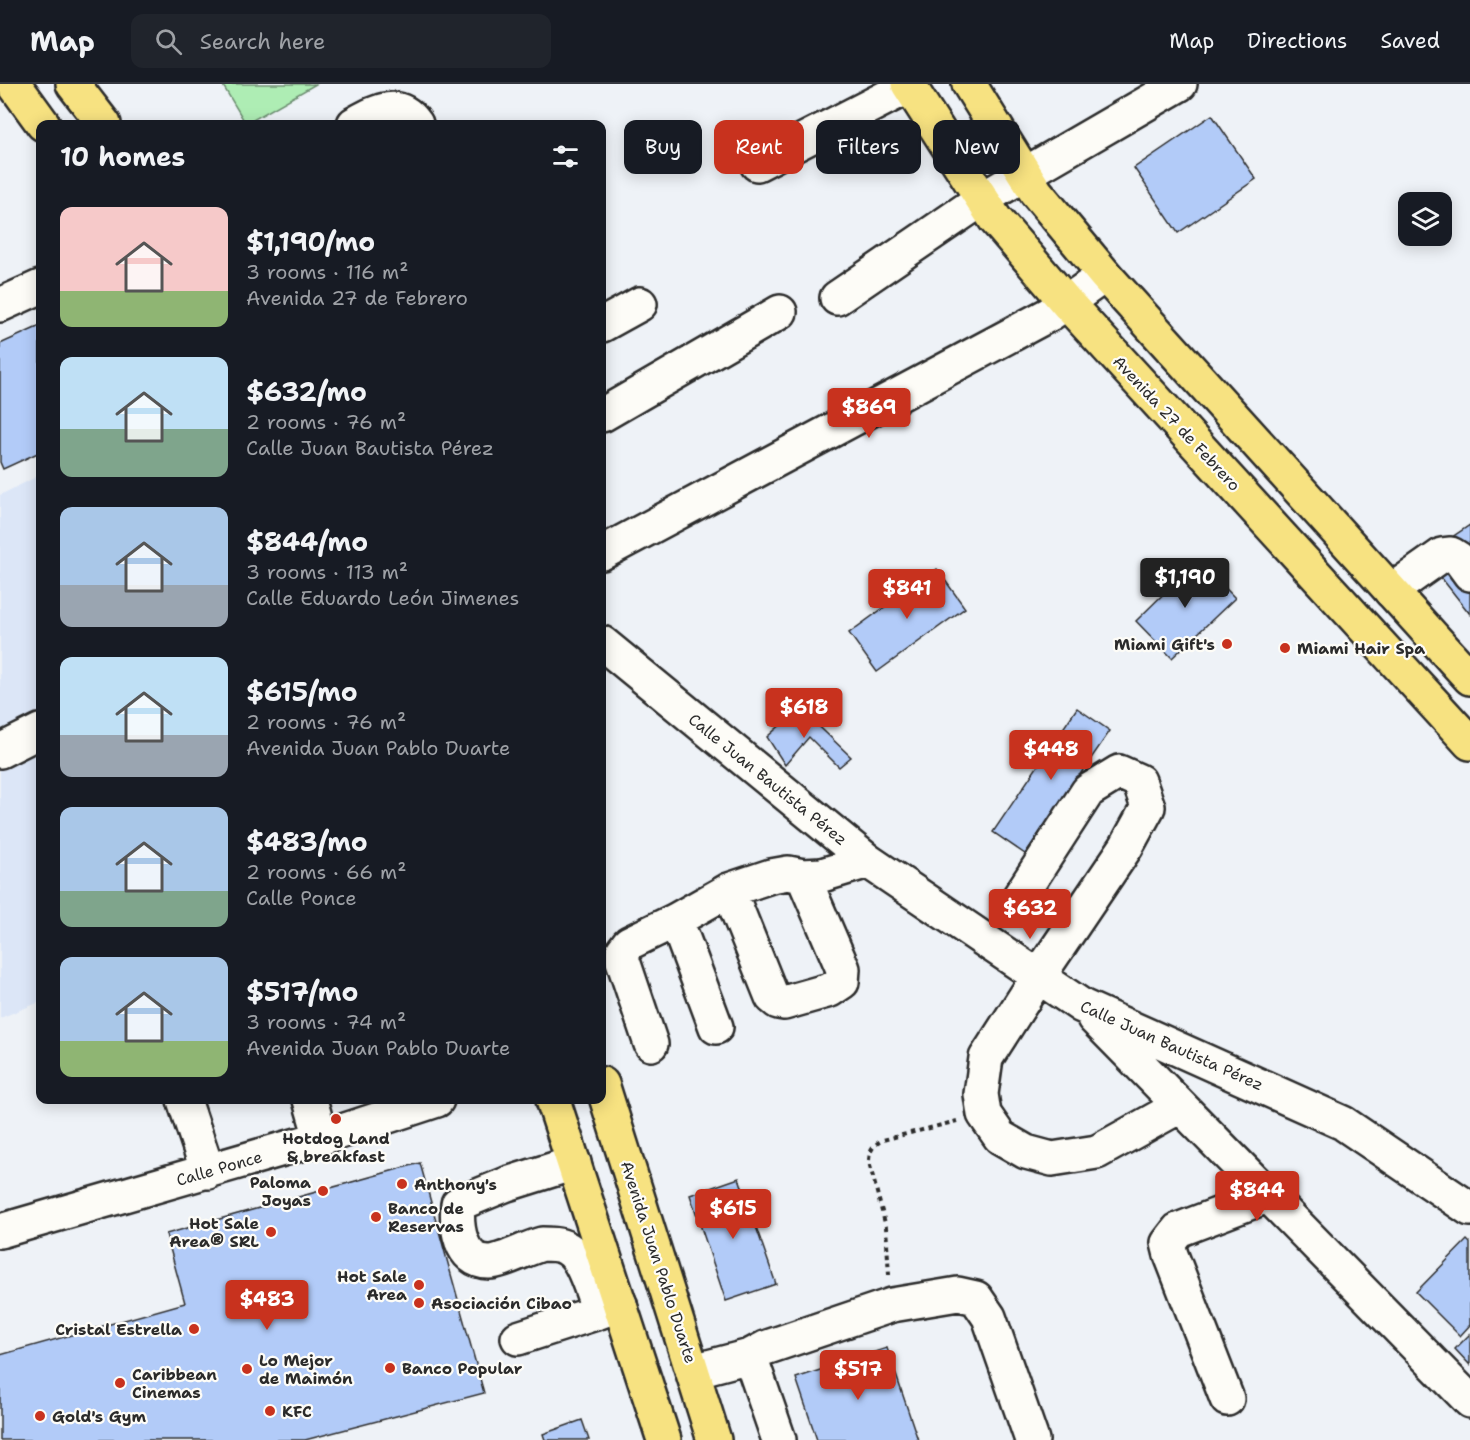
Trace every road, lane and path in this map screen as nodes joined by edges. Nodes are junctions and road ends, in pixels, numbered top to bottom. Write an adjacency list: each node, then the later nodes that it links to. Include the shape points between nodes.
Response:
1 (14, 84): 6 (main road)
2 (73, 84): 7 (main road)
3 (969, 84): 11 (main road)
4 (1180, 84): 11 (street)
5 (909, 85): 10 (street); 12 (main road, Avenida 27 de Febrero)
6 (40, 120)
7 (101, 120)
8 (362, 120): 9 (street, via 392,109 405,112)
9 (412, 120)
10 (804, 140)
11 (1023, 174): 12 (street); 13 (main road)
12 (982, 199): 15 (street); 16 (main road, Avenida 27 de Febrero)
13 (1105, 275): 16 (street); 24 (main road)
14 (36, 289): 18 (street)
15 (837, 298)
16 (1067, 303): 22 (street); 28 (main road, Avenida 27 de Febrero)
17 (640, 304): 20 (street)
18 (0, 305)
19 (780, 312): 21 (street)
20 (606, 323)
21 (606, 413)
22 (606, 551)
23 (1470, 574): 24 (street, via 1460,559 1442,555)
24 (1391, 591): 26 (main road)
25 (606, 646): 30 (street, Calle Juan Bautista Pérez)
26 (1470, 678)
27 (36, 733): 29 (street)
28 (1470, 743)
29 (0, 751)
30 (868, 861): 31 (street); 35 (street, Calle Juan Bautista Pérez)
31 (803, 876): 32 (street, via 771,876); 32 (street, via 843,969 842,981 830,990 784,1003 772,997)
32 (729, 890): 34 (street)
33 (1018, 899): 35 (street, via 1088,791 1119,772 1139,781 1148,807 1126,847)
34 (676, 920): 37 (street); 38 (street, via 629,943 623,951)
35 (1038, 977): 36 (street, Calle Juan Bautista Pérez); 45 (street, via 986,1058 981,1094)
36 (1082, 1006): 44 (street); 50 (street, Calle Juan Bautista Pérez, via 1343,1123)
37 (716, 1027)
38 (651, 1044)
39 (606, 1097): 56 (main road, Avenida Juan Pablo Duarte)
40 (185, 1104): 48 (street)
41 (311, 1104): 46 (street)
42 (554, 1104): 47 (main road)
43 (395, 1106): 46 (street, Calle Ponce)
44 (1180, 1106): 45 (street, via 1097,1152 1052,1158 1026,1152 1000,1137); 49 (street)
45 (984, 1113): 52 (path, via 883,1140 872,1148 869,1162 886,1227)
46 (321, 1138): 48 (street, Calle Ponce)
47 (574, 1163): 53 (main road); 53 (street, via 458,1204 458,1229 468,1252 490,1262 533,1246 566,1247)
48 (208, 1172): 51 (street, Calle Ponce)
49 (1268, 1196): 57 (street, via 1178,1230 1168,1243); 58 (street)
50 (1470, 1209)
51 (0, 1231)
52 (892, 1305): 55 (street); 62 (street, via 958,1294 976,1298 989,1317)
53 (610, 1308): 54 (street); 59 (main road)
54 (518, 1338)
55 (750, 1356): 56 (street); 61 (street)
56 (693, 1371): 60 (main road, Avenida Juan Pablo Duarte)
57 (1227, 1399)
58 (1470, 1401)
59 (664, 1440)
60 (714, 1440)
61 (779, 1440)
62 (1032, 1440)

